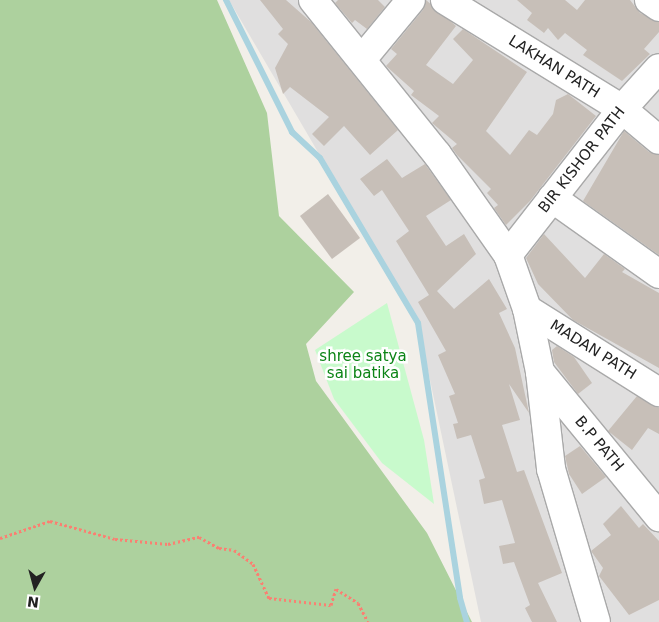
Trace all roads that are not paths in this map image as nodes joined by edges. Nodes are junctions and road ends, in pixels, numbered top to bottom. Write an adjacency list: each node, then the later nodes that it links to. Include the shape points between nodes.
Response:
1 (313, 0): 6 (street)
2 (411, 0): 6 (street)
3 (445, 0): 8 (street, LAKHAN PATH)
4 (649, 0): 5 (street)
5 (659, 7)
6 (363, 58): 11 (street)
7 (659, 68): 8 (street, BIR KISHOR PATH)
8 (622, 109): 9 (street, LAKHAN PATH); 10 (street, BIR KISHOR PATH)
9 (659, 140)
10 (552, 198): 11 (street, BIR KISHOR PATH); 12 (street)
11 (508, 255): 13 (street)
12 (659, 274)
13 (527, 309): 14 (street); 15 (street, MADAN PATH)
14 (540, 372): 16 (street, B.P PATH); 17 (street, via 551,469)
15 (659, 392)
16 (659, 517)
17 (596, 622)

